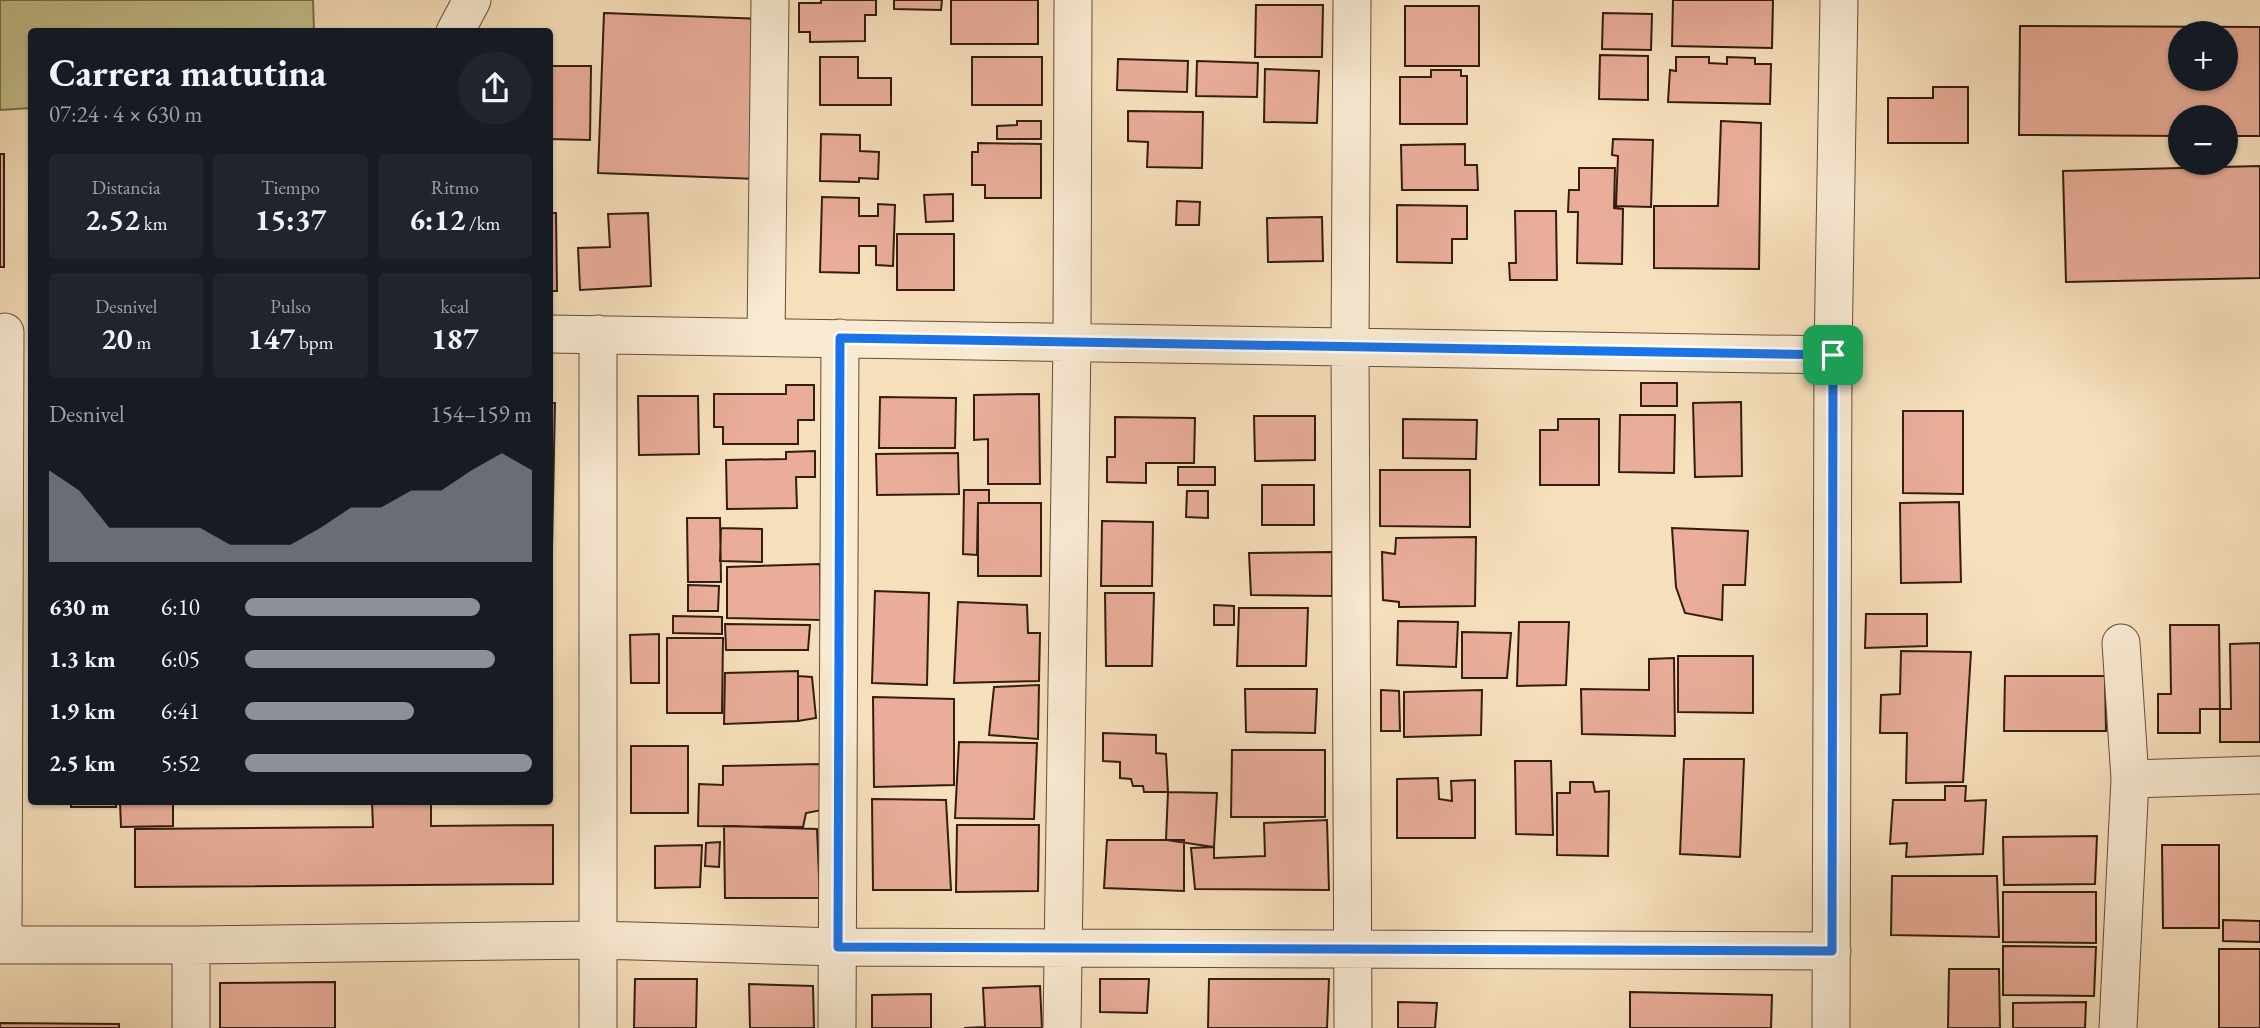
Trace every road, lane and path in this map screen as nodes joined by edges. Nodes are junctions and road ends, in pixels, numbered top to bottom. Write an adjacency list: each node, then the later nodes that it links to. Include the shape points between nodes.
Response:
1 (472, 0): 6 (street)
2 (770, 0): 10 (street)
3 (1073, 0): 12 (street)
4 (1352, 0): 13 (street)
5 (1839, 0): 14 (street)
6 (457, 28)
7 (12, 332): 19 (street)
8 (553, 334): 9 (street)
9 (598, 334): 10 (street); 18 (street)
10 (766, 337): 11 (street)
11 (840, 338): 12 (street); 21 (street)
12 (1072, 342): 13 (street); 22 (street)
13 (1350, 347): 14 (street); 23 (street)
14 (1833, 355): 24 (street)
15 (2121, 643): 17 (street)
16 (2260, 775): 17 (street)
17 (2130, 779): 31 (street)
18 (598, 940): 20 (street); 21 (street); 26 (street)
19 (1, 945): 20 (street)
20 (191, 945): 25 (street)
21 (838, 947): 22 (street); 27 (street)
22 (1061, 948): 23 (street); 28 (street)
23 (1353, 949): 24 (street); 29 (street)
24 (1832, 951): 30 (street)
25 (191, 1028)
26 (598, 1028)
27 (837, 1028)
28 (1062, 1028)
29 (1353, 1028)
30 (1831, 1028)
31 (2118, 1028)

